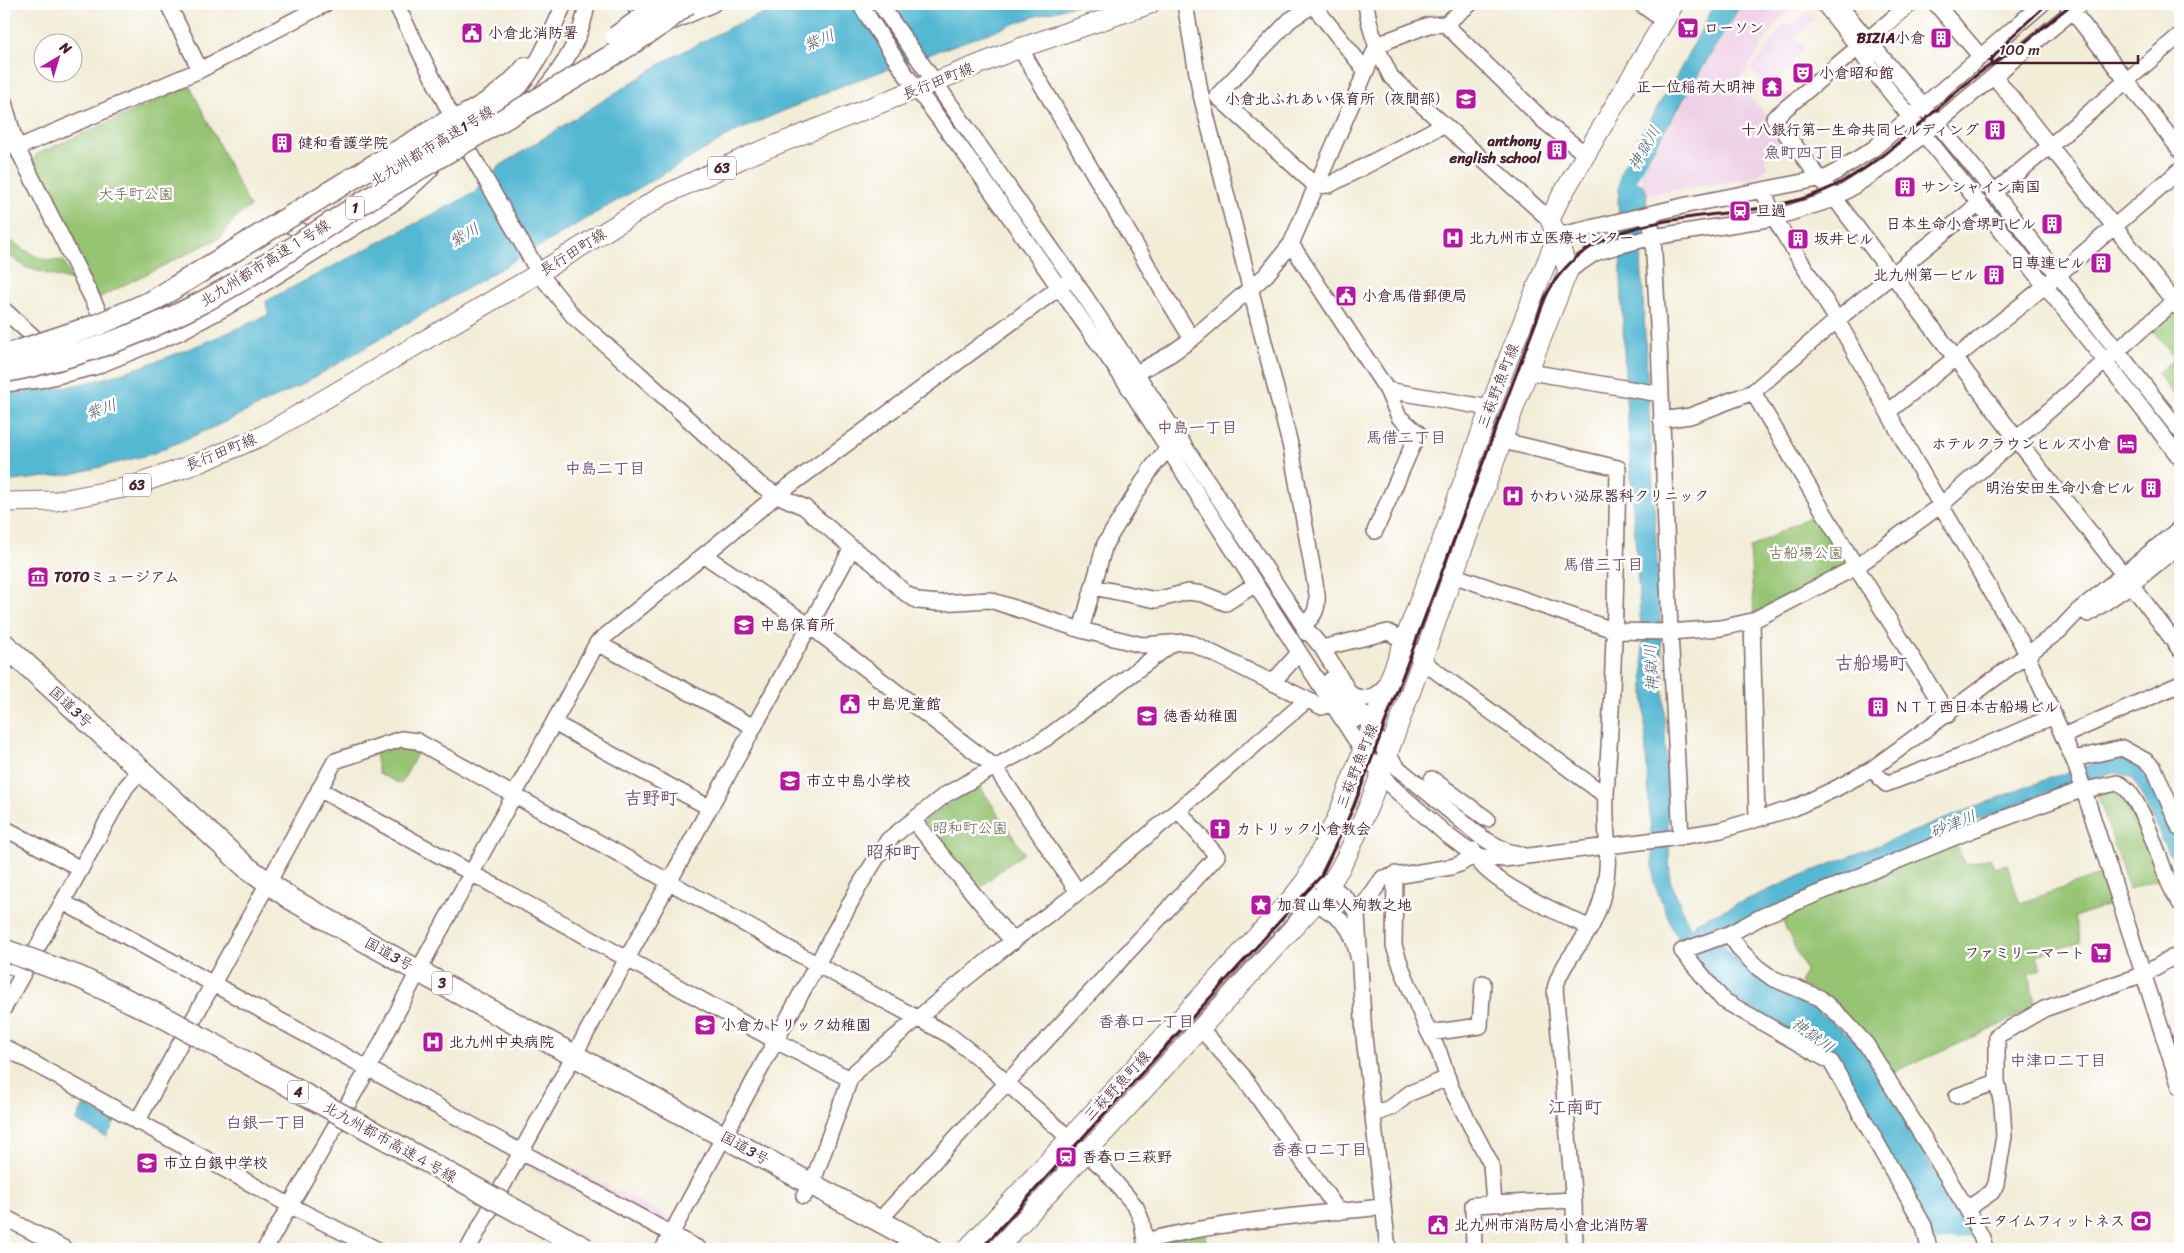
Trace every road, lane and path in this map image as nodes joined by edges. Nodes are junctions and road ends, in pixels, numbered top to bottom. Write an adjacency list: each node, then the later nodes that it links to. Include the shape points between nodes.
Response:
1 (168, 4): 31 (street)
2 (325, 4): 31 (street)
3 (396, 4): 43 (street)
4 (564, 4): 43 (street, via 556,23 531,58)
5 (587, 4): 43 (street, via 578,39 551,81 518,113)
6 (634, 4): 9 (street, via 643,21 650,26 662,27)
7 (662, 4): 84 (highway, 北九州都市高速1号線 / 1, bridge, via 595,50 358,189 187,295 125,324 90,336)
8 (687, 4): 88 (highway, 北九州都市高速１号線 / 1, bridge, via 631,44 194,307 98,348)
9 (713, 4)
10 (860, 4): 35 (street, via 904,72)
11 (880, 4): 35 (street, via 922,64)
12 (1150, 4): 28 (main road, 長行田町線 / 63)
13 (1185, 4): 36 (street)
14 (1366, 4): 29 (street)
15 (1470, 4): 25 (street)
16 (1641, 4): 24 (street)
17 (1674, 4): 24 (main road, 三萩野魚町線)
18 (1824, 4): 27 (street)
19 (1838, 4): 27 (street)
20 (1910, 4): 27 (street)
21 (1936, 4): 30 (street)
22 (2042, 4): 30 (street)
23 (2074, 6): 33 (street); 34 (street)
24 (1664, 21): 48 (main road, 三萩野魚町線)
25 (1445, 24): 29 (street, via 1429,25); 48 (street, via 1545,122)
26 (2180, 35): 34 (street)
27 (1868, 40): 39 (street); 40 (street, via 1871,68); 51 (street, via 1774,118)
28 (1020, 48): 35 (main road, 長行田町線 / 63); 80 (street)
29 (1376, 48): 32 (street); 42 (street, via 1392,77)
30 (1980, 56): 39 (street)
31 (200, 70): 46 (street)
32 (1366, 71): 37 (street, via 1313,5 1290,20); 52 (street)
33 (1994, 76): 41 (street); 45 (street)
34 (2127, 81): 45 (street); 47 (street)
35 (927, 86): 66 (main road, 長行田町線 / 63, via 748,156 662,196); 70 (street)
36 (1200, 90): 37 (street); 73 (street)
37 (1217, 96): 52 (street)
38 (4, 102): 46 (street)
39 (1923, 107): 40 (street); 41 (street)
40 (1911, 117): 44 (street); 51 (street, via 1856,162)
41 (1937, 124): 44 (street); 54 (street)
42 (1443, 125): 52 (street, via 1329,185); 61 (street)
43 (459, 133): 49 (street); 62 (street); 66 (street); 84 (highway, bridge, via 343,184 151,302)
44 (1925, 134): 55 (street); 56 (street)
45 (2049, 147): 54 (street); 60 (street)
46 (17, 148): 77 (street)
47 (2180, 150)
48 (1585, 154): 61 (main road, 三萩野魚町線)
49 (428, 168): 64 (street, via 294,250); 91 (highway, via 396,197 224,305 178,330 94,364)
50 (2180, 170): 60 (street)
51 (1820, 180): 53 (street); 55 (street)
52 (1316, 186): 65 (street)
53 (1763, 191): 57 (street); 59 (street)
54 (1992, 193): 68 (street)
55 (1834, 199): 59 (street); 69 (street)
56 (1980, 203): 69 (street); 72 (street)
57 (1649, 214): 61 (street); 63 (street)
58 (278, 218): 62 (street); 64 (street); 71 (street)
59 (1774, 218): 63 (street); 78 (street)
60 (2113, 226): 68 (street); 74 (street)
61 (1553, 228): 67 (main road); 95 (main road, 三萩野魚町線)
62 (303, 232): 64 (street)
63 (1653, 236): 67 (street, via 1595,253); 94 (street)
64 (288, 242): 76 (street)
65 (1292, 244): 73 (street); 92 (street)
66 (535, 266): 103 (street, via 574,318 759,484); 104 (main road, 長行田町線 / 63, via 253,440 129,487 56,501)
67 (1568, 271): 89 (main road, 三萩野魚町線)
68 (2057, 275): 72 (street); 82 (street)
69 (1891, 277): 78 (street); 85 (street)
70 (1066, 282): 90 (street); 103 (street)
71 (160, 286): 76 (street); 77 (street)
72 (2045, 286): 85 (street); 86 (street)
73 (1250, 291): 80 (street); 118 (street, via 1291,448 1318,594 1315,614)
74 (2178, 302): 82 (street)
75 (4, 310): 79 (street)
76 (174, 310): 83 (street, via 110,336)
77 (100, 314): 79 (street)
78 (1837, 320): 93 (street); 96 (street)
79 (36, 339): 81 (street); 83 (street)
80 (1192, 339): 90 (street)
81 (4, 347)
82 (2118, 351): 86 (street); 98 (street)
83 (52, 354): 87 (street)
84 (4, 357)
85 (1955, 358): 96 (street); 99 (street)
86 (2106, 362): 99 (street); 102 (street)
87 (4, 365)
88 (4, 372)
89 (1530, 372): 94 (street); 100 (main road, 三萩野魚町線)
90 (1130, 377): 101 (street)
91 (4, 381)
92 (1386, 390): 95 (street); 107 (street, via 1400,417 1418,433)
93 (1754, 392): 97 (street, via 1690,416); 112 (street)
94 (1660, 394): 97 (street)
95 (1490, 408): 111 (main road, 三萩野魚町線)
96 (1888, 412): 105 (street)
97 (1661, 420): 122 (street)
98 (2180, 430)
99 (2017, 440): 105 (street); 114 (street)
100 (1503, 441): 113 (main road, 三萩野魚町線); 121 (street, via 1618,468)
101 (1174, 444): 115 (street); 116 (street, via 1152,469 1105,544); 118 (street)
102 (2180, 458)
103 (777, 495): 109 (street, via 804,507); 110 (street)
104 (4, 502)
105 (1941, 505): 112 (street); 129 (street)
106 (2180, 528): 114 (street)
107 (1376, 531)
108 (2180, 545): 114 (street)
109 (852, 548): 119 (street); 120 (street, via 918,601 990,600)
110 (705, 556): 119 (street); 124 (street)
111 (1432, 568): 113 (street); 123 (main road, 三萩野魚町線)
112 (1856, 568): 117 (street); 138 (street)
113 (1453, 576): 121 (street); 131 (main road, 三萩野魚町線)
114 (2128, 579): 127 (street); 129 (street, via 2078,611 2059,631)
115 (1256, 584): 116 (street, via 1226,603 1204,594 1188,592 1156,600); 128 (street)
116 (1093, 587): 120 (street)
117 (1752, 621): 122 (street, via 1722,628); 159 (street)
118 (1303, 625): 126 (street); 143 (street, via 1320,663)
119 (810, 626): 141 (street); 146 (street)
120 (1081, 630): 125 (street, via 1142,645)
121 (1616, 631): 122 (street); 154 (street)
122 (1670, 632): 163 (street)
123 (1403, 640): 126 (street, via 1388,632); 131 (street); 133 (main road, 三萩野魚町線)
124 (597, 643): 140 (street); 141 (street)
125 (1173, 643): 132 (street, via 1194,644); 146 (street, via 1045,738)
126 (1322, 648): 135 (street)
127 (2180, 650)
128 (1299, 653): 132 (street); 137 (street)
129 (2026, 655): 138 (street); 139 (street)
130 (4, 659): 149 (highway, 国道3号 / 3)
131 (1422, 661): 145 (main road, 三萩野魚町線); 154 (street)
132 (1272, 682): 136 (street)
133 (1388, 682): 135 (street, via 1374,696 1365,699); 143 (main road, 三萩野魚町線)
134 (2180, 685): 142 (street)
135 (1352, 695): 143 (street)
136 (1307, 700): 137 (street, via 1322,707); 157 (street)
137 (1332, 703): 143 (street)
138 (1948, 715): 147 (street)
139 (2054, 716): 142 (street); 147 (street, via 1886,784)
140 (554, 722): 153 (street); 156 (street)
141 (754, 727): 156 (street)
142 (2063, 736): 144 (street)
143 (1367, 739): 145 (street); 145 (street); 171 (main road, 三萩野魚町線, via 1337,818)
144 (2074, 761): 151 (street); 162 (street, via 2122,748 2146,761 2154,768)
145 (1384, 765): 148 (street); 155 (main road, 三萩野魚町線); 166 (street, via 1438,817 1458,844)
146 (995, 768): 160 (street, via 944,795); 175 (street)
147 (1872, 769): 159 (street, via 1794,808)
148 (1405, 774): 150 (street); 166 (street, via 1420,795 1467,835)
149 (136, 776): 168 (street, via 126,786); 174 (highway, 国道3号 / 3, via 212,854)
150 (1435, 787): 158 (street); 167 (street, via 1481,836 1506,851)
151 (2084, 787): 179 (street, via 2117,783 2126,788); 182 (street, via 1875,868); 191 (street)
152 (319, 789): 153 (street, via 335,761 401,739 417,742); 169 (street); 174 (street)
153 (515, 796): 169 (street); 172 (street)
154 (1606, 796): 165 (street)
155 (1371, 800): 164 (main road, 三萩野魚町線); 166 (street, via 1380,793 1388,794 1450,848)
156 (710, 808): 172 (street)
157 (1179, 811): 175 (street); 206 (street, via 1217,856)
158 (1488, 819)
159 (1757, 819): 163 (street, via 1721,830)
160 (913, 820): 183 (street); 189 (street, via 888,840)
161 (4, 828): 168 (street)
162 (2180, 829)
163 (1677, 837): 165 (street)
164 (1357, 838): 173 (main road, 三萩野魚町線); 176 (street, via 1355,859 1341,886)
165 (1607, 846): 167 (street); 181 (street, via 1605,884)
166 (1474, 855): 167 (street, via 1493,859); 170 (street, via 1451,867); 181 (street, via 1490,874 1512,888)
167 (1526, 855)
168 (81, 869): 177 (street)
169 (472, 874): 186 (street); 192 (street)
170 (1395, 874): 180 (street, via 1379,881); 198 (street, via 1394,946)
171 (1306, 880): 173 (street, via 1315,880); 178 (street, via 1305,891); 211 (main road, 三萩野魚町線)
172 (669, 883): 186 (street); 189 (street)
173 (1330, 887): 176 (street); 178 (main road, 三萩野魚町線)
174 (264, 889): 192 (highway, 国道3号 / 3, via 316,929); 194 (street)
175 (1078, 892): 183 (street)
176 (1347, 899): 180 (street)
177 (62, 902): 190 (street); 194 (street)
178 (1317, 902): 187 (street, via 1348,928); 197 (main road, 三萩野魚町線)
179 (2180, 903)
180 (1357, 914): 187 (street)
181 (1590, 928): 216 (street, via 1558,976 1555,989)
182 (1729, 934): 220 (street, via 1756,966 1772,978 1820,998 1866,1044); 241 (street, via 1682,951 1723,1000 1831,1062 1924,1226)
183 (1012, 942): 196 (street)
184 (4, 950): 231 (highway, 北九州都市高速４号線 / 4, bridge, via 79,977 161,1016)
185 (2180, 953): 191 (street)
186 (627, 959): 199 (street); 201 (street)
187 (1359, 960): 209 (street)
188 (4, 962): 190 (street); 230 (highway, 北九州都市高速４号線 / 4, via 73,988 165,1032)
189 (818, 965): 196 (street); 199 (street)
190 (23, 973): 195 (street)
191 (2144, 974): 205 (street, via 2044,1009 1997,1036); 207 (street)
192 (416, 977): 201 (highway, 国道3号 / 3); 202 (street)
193 (1483, 983): 198 (street, via 1480,1026)
194 (212, 985): 202 (street); 210 (street)
195 (4, 1008)
196 (918, 1017): 204 (street, via 856,1070); 206 (street, via 949,1035)
197 (1200, 1028): 214 (main road, 三萩野魚町線); 221 (street, via 1242,1075)
198 (1429, 1033): 203 (street)
199 (776, 1041): 204 (street); 212 (street)
200 (4, 1046): 210 (street)
201 (571, 1061): 212 (highway, 国道3号 / 3); 213 (street)
202 (368, 1068): 213 (street); 218 (street)
203 (1448, 1078): 209 (street); 217 (street, via 1491,1164)
204 (850, 1079): 215 (street)
205 (1997, 1082): 208 (street); 220 (street, via 2004,1136 1996,1184 1992,1192)
206 (1005, 1083): 211 (street); 223 (street)
207 (2180, 1087)
208 (1957, 1096)
209 (1373, 1115): 219 (street)
210 (137, 1122): 218 (street)
211 (1068, 1139): 214 (street); 236 (main road, 三萩野魚町線)
212 (721, 1143): 215 (highway, 国道3号 / 3); 224 (street)
213 (520, 1152): 224 (street); 229 (street)
214 (1084, 1153): 225 (street, via 1104,1169 1136,1207); 237 (main road, 三萩野魚町線)
215 (807, 1190): 223 (highway, 国道3号 / 3); 234 (highway, 国道3号 / 3)
216 (1574, 1200): 217 (street); 240 (street)
217 (1494, 1204): 239 (street, via 1473,1204)
218 (289, 1205): 227 (street); 228 (street)
219 (1383, 1207): 221 (street); 238 (street)
220 (1967, 1209): 242 (street)
221 (1339, 1212): 225 (street, via 1272,1218)
222 (4, 1217): 226 (street)
223 (881, 1222): 235 (highway, 国道3号 / 3)
224 (671, 1234): 232 (street); 233 (street)
225 (1145, 1245)
226 (65, 1249)
227 (265, 1249)
228 (376, 1249)
229 (468, 1249)
230 (560, 1249)
231 (586, 1249)
232 (663, 1249)
233 (699, 1249)
234 (903, 1249)
235 (931, 1249)
236 (966, 1249)
237 (997, 1249)
238 (1388, 1249)
239 (1474, 1249)
240 (1575, 1249)
241 (1929, 1249)
242 (1985, 1249)

